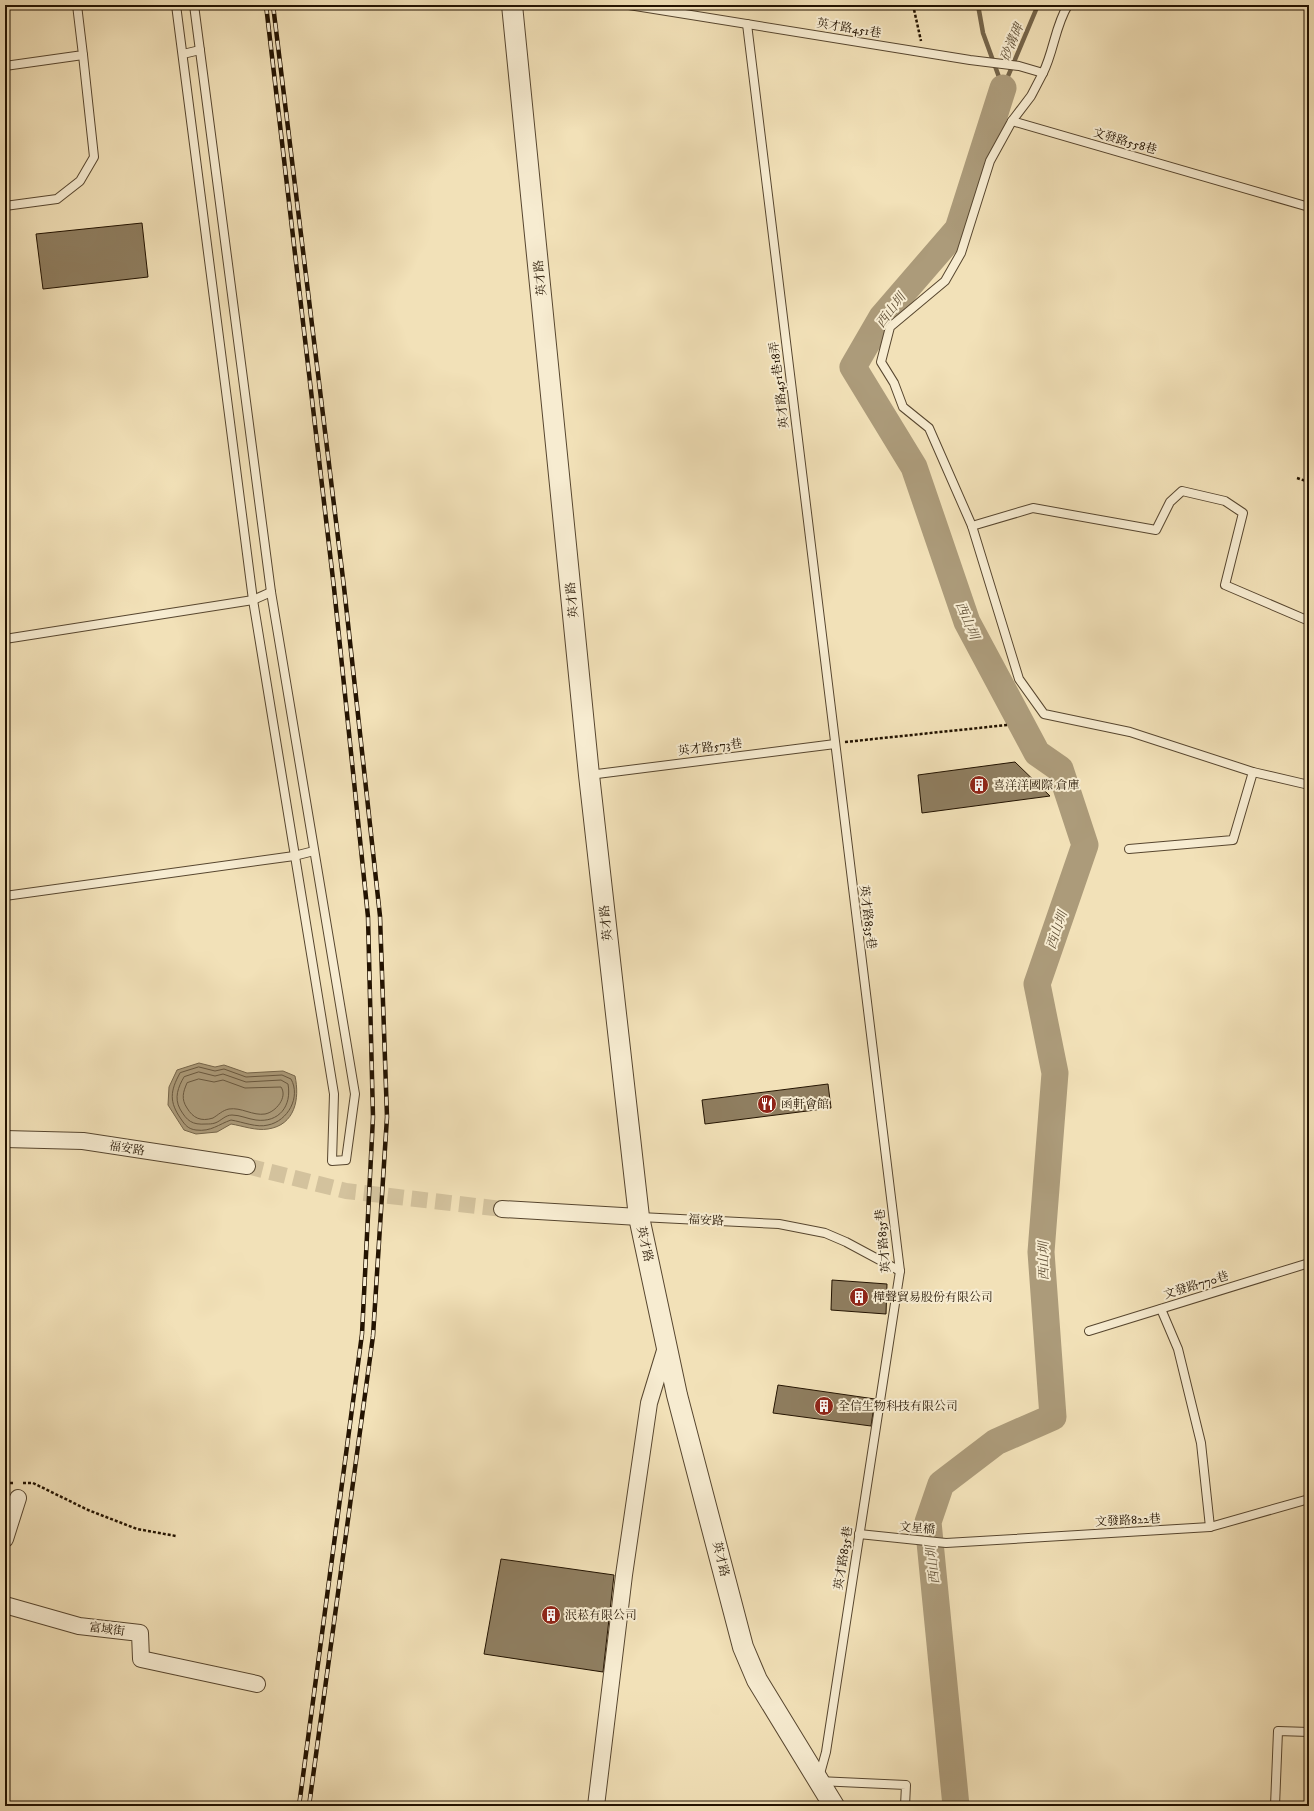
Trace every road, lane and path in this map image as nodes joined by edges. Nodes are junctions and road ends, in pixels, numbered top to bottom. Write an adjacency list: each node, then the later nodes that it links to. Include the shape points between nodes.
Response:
1 (77, 5): 12 (lane)
2 (176, 5): 11 (lane)
3 (194, 5): 9 (lane)
4 (512, 5): 28 (street, 英才路)
5 (629, 5): 8 (lane, 英才路451巷)
6 (914, 5): 10 (path)
7 (1068, 5): 14 (lane)
8 (747, 24): 10 (lane, 英才路451巷); 26 (lane, 英才路451巷18弄)
9 (200, 50): 11 (lane); 21 (lane)
10 (922, 52): 14 (lane, 英才路451巷, via 1019,66)
11 (183, 54): 22 (lane)
12 (83, 55): 13 (lane); 16 (lane, via 94,157 80,181 57,199)
13 (5, 66)
14 (1043, 73): 15 (lane, via 1031,96)
15 (1012, 121): 17 (lane, 文發路558巷); 20 (lane, via 990,161 961,253 945,281 890,328 881,362 894,384 903,407 929,428)
16 (5, 206)
17 (1309, 207)
18 (1297, 478): 19 (path)
19 (1309, 482)
20 (972, 526): 23 (lane, via 1033,508 1156,530 1170,502 1182,491 1225,501 1243,514 1225,585); 27 (lane, via 1019,679 1044,714 1130,732)
21 (271, 592): 22 (lane); 31 (lane)
22 (253, 600): 24 (lane); 32 (lane)
23 (1309, 621)
24 (5, 639)
25 (1007, 725): 26 (path)
26 (835, 744): 28 (lane, 英才路573巷); 39 (lane, 英才路835巷)
27 (1254, 772): 29 (lane); 30 (lane, via 1233,840)
28 (589, 775): 37 (street, 英才路)
29 (1309, 785)
30 (1129, 849)
31 (314, 851): 32 (lane); 32 (lane, via 355,1094 346,1160 332,1161 334,1094)
32 (294, 856): 33 (lane)
33 (5, 896)
34 (5, 1139): 35 (street, 福安路, via 83,1141)
35 (247, 1166)
36 (502, 1208): 37 (street, 福安路)
37 (639, 1218): 39 (lane, 福安路, via 779,1224 825,1233); 42 (street, 英才路)
38 (1309, 1263): 40 (lane, 文發路770巷)
39 (900, 1271): 47 (lane, 英才路835巷)
40 (1161, 1309): 41 (lane, 文發路770巷); 46 (lane, via 1178,1349 1201,1443)
41 (1090, 1331)
42 (667, 1344): 54 (street, 英才路, via 677,1395 743,1647 758,1680); 55 (street, via 648,1403)
43 (5, 1483): 48 (path, via 33,1483 88,1510 137,1529)
44 (18, 1498): 49 (street)
45 (1309, 1500): 46 (lane, 文發路822巷)
46 (1210, 1527): 50 (lane, 文發路822巷)
47 (859, 1534): 50 (lane, 文星橋); 54 (lane, 英才路835巷, via 826,1752)
48 (176, 1536)
49 (5, 1539)
50 (946, 1542)
51 (5, 1605): 52 (street, 富域街, via 79,1626 140,1633 141,1658)
52 (257, 1684)
53 (1309, 1732): 58 (lane, via 1278,1731)
54 (818, 1781): 56 (street, 英才路); 57 (lane, via 906,1785)
55 (596, 1806)
56 (834, 1806)
57 (905, 1806)
58 (1275, 1806)

